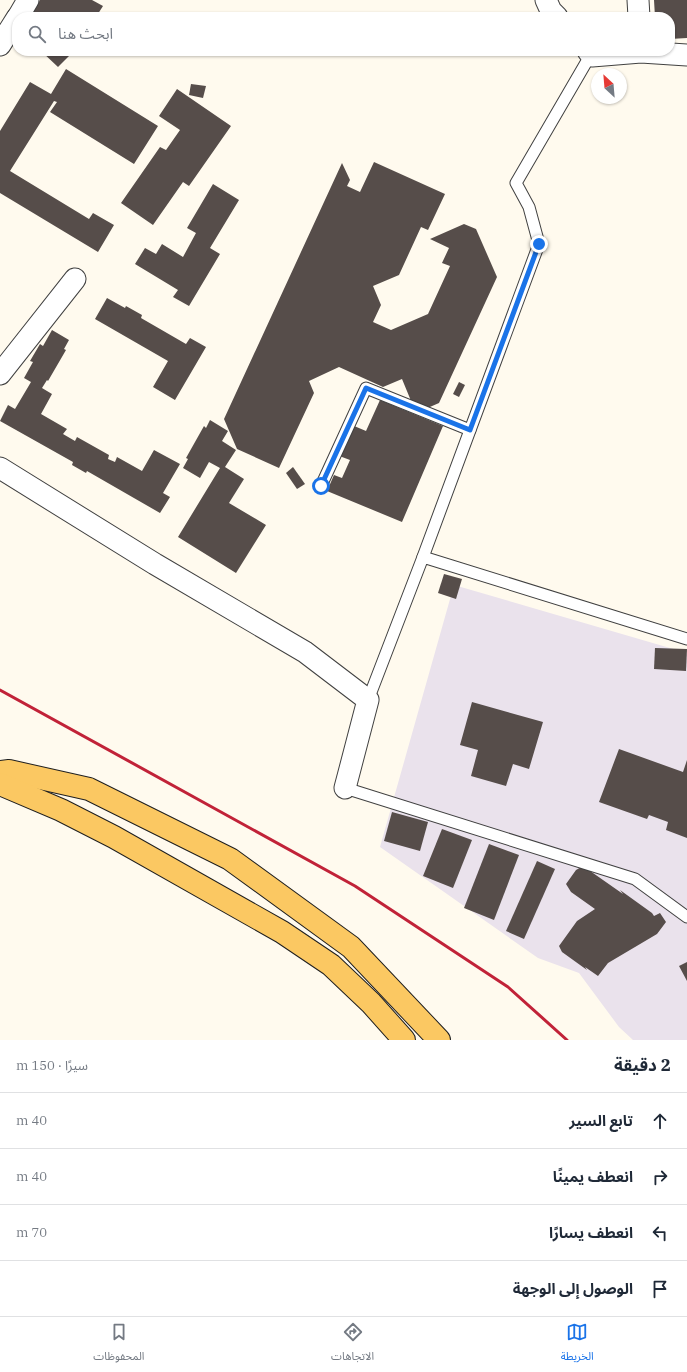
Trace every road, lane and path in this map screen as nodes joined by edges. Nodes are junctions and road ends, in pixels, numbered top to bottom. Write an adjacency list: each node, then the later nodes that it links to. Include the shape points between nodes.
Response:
1 (28, 0): 4 (street)
2 (546, 0): 5 (street)
3 (638, 0): 6 (street)
4 (21, 12)
5 (552, 12)
6 (639, 12)
7 (12, 26): 8 (street)
8 (0, 45)
9 (675, 54): 10 (street)
10 (687, 55)
11 (589, 56): 14 (lane, via 516,183 529,207 539,244)
12 (75, 279): 13 (street)
13 (0, 374)
14 (470, 430): 16 (lane, via 366,388); 17 (lane)
15 (0, 468): 19 (street, via 155,564 305,652)
16 (321, 486)
17 (423, 557): 18 (lane); 19 (lane)
18 (687, 639)
19 (368, 700): 22 (street)
20 (0, 772): 25 (main road, via 9,771 89,789 230,859 351,947)
21 (0, 784): 24 (main road, via 61,810 114,837 282,932 331,966 371,1003)
22 (345, 788): 23 (lane, via 635,878)
23 (687, 917)
24 (404, 1040)
25 (439, 1040)

